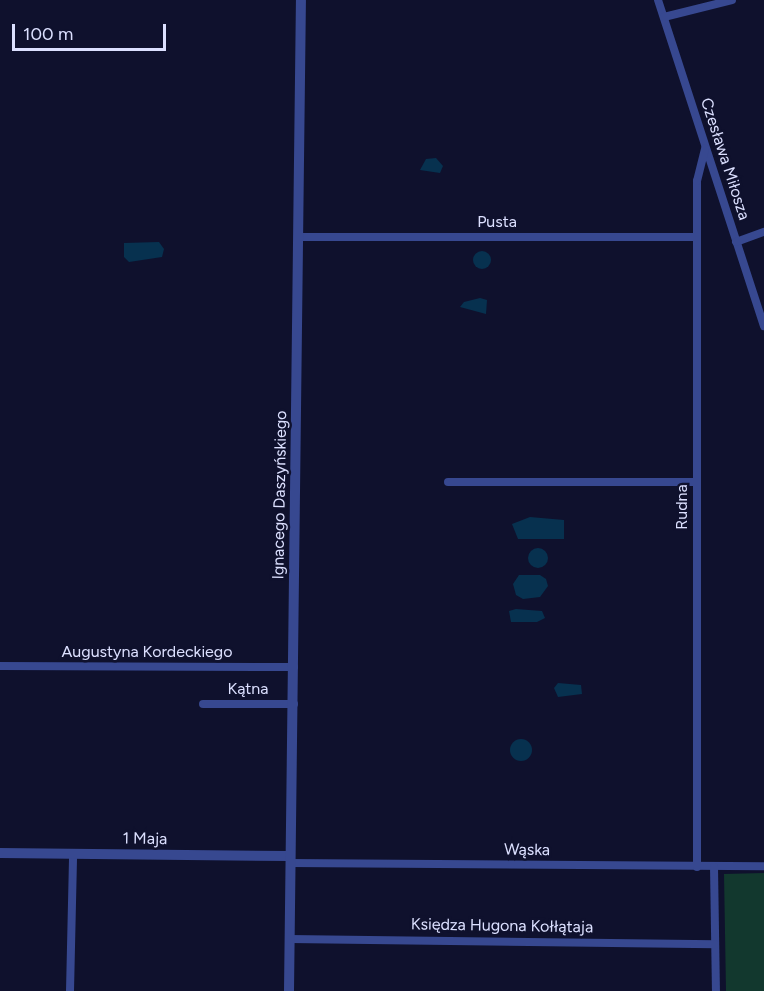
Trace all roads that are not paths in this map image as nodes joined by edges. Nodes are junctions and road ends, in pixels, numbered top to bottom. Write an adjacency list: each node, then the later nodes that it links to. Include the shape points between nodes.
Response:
1 (301, 0): 7 (street, Ignacego Daszyńskiego)
2 (658, 0): 4 (street, Czesława Miłosza)
3 (732, 0): 4 (street)
4 (664, 17): 5 (street, Czesława Miłosza)
5 (705, 148): 8 (street, Rudna, via 697,181); 9 (street, Czesława Miłosza)
6 (764, 232): 9 (street)
7 (298, 237): 8 (street, Pusta); 14 (street, Ignacego Daszyńskiego)
8 (697, 237): 12 (street, Rudna)
9 (736, 242): 10 (street, Czesława Miłosza)
10 (764, 326)
11 (448, 482): 12 (street)
12 (697, 482): 21 (street, Rudna)
13 (0, 666): 14 (street, Augustyna Kordeckiego)
14 (294, 668): 16 (street, Ignacego Daszyńskiego)
15 (203, 704): 16 (street, Kątna)
16 (294, 704): 19 (street, Ignacego Daszyńskiego)
17 (0, 853): 18 (street, 1 Maja)
18 (73, 854): 19 (street, 1 Maja); 25 (street)
19 (290, 859): 21 (street, Wąska); 23 (street, Ignacego Daszyńskiego)
20 (764, 866): 22 (street, Wąska)
21 (697, 867): 22 (street, Wąska)
22 (714, 867): 24 (street)
23 (289, 939): 24 (street, Księdza Hugona Kołłątaja); 26 (street, Ignacego Daszyńskiego)
24 (715, 944): 27 (street)
25 (70, 991)
26 (289, 991)
27 (716, 991)

